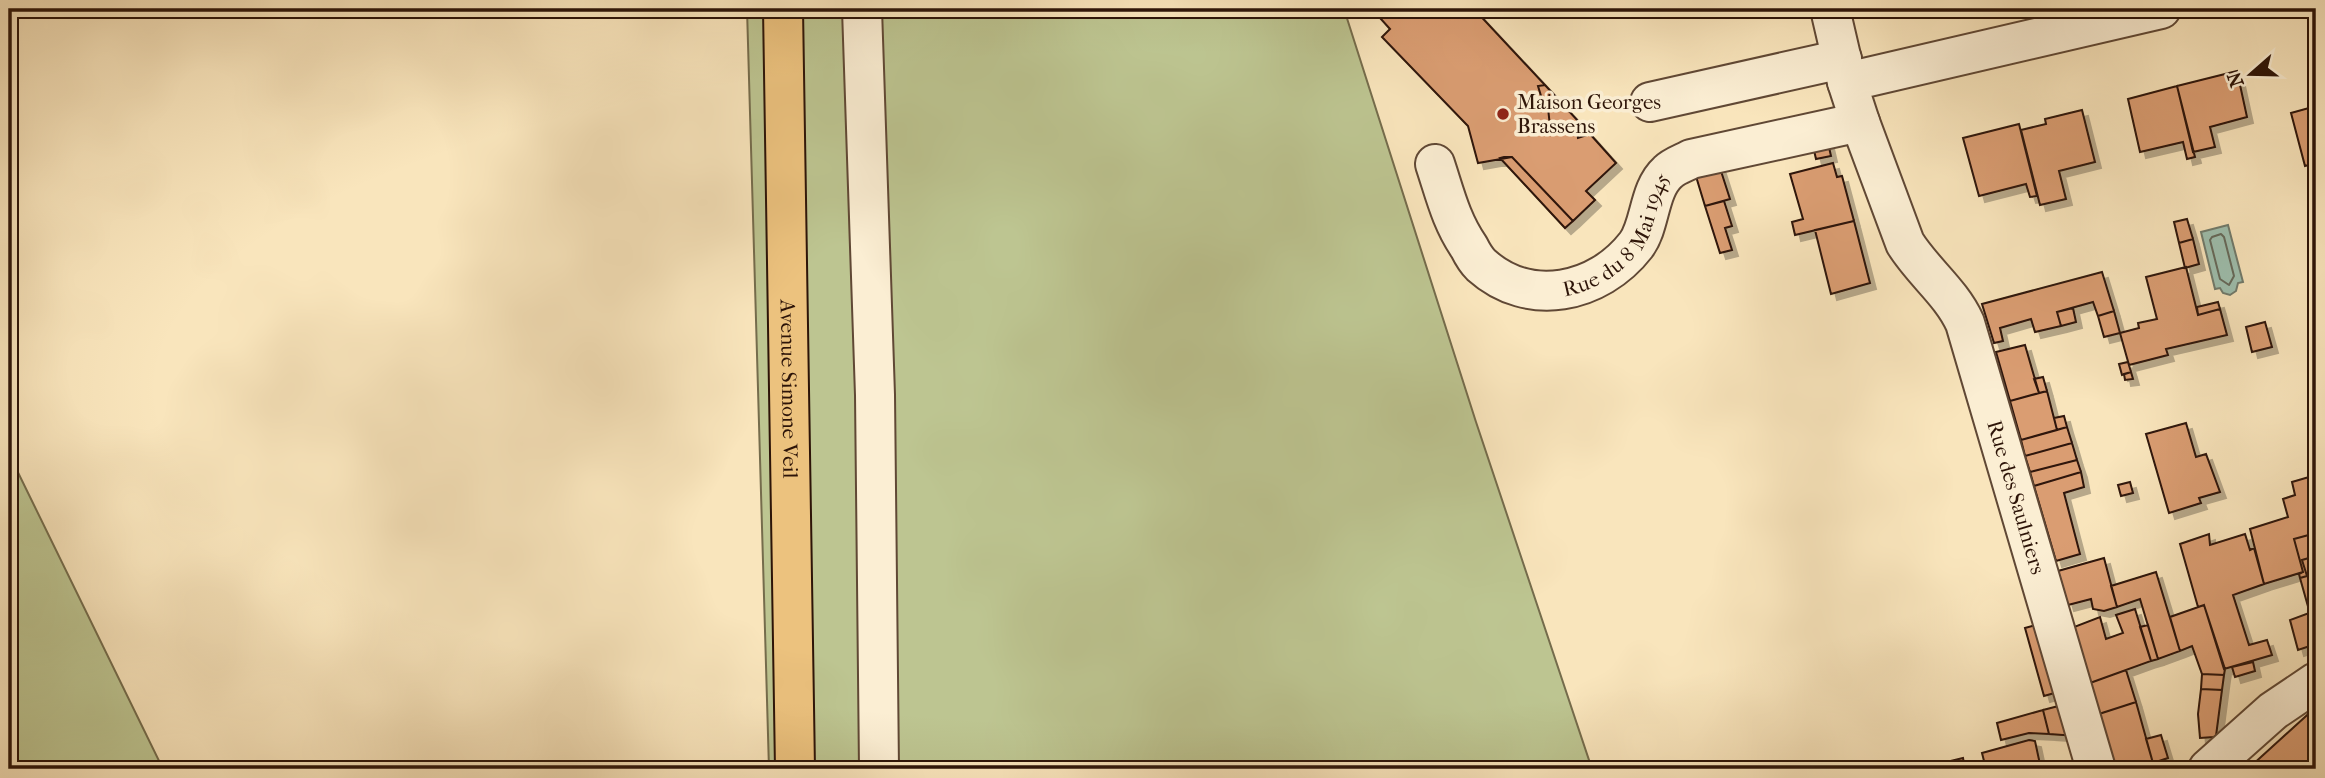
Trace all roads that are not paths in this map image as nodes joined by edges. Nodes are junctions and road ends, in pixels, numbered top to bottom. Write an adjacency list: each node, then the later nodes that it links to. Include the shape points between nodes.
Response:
1 (783, 9): 10 (main road, Avenue Simone Veil)
2 (862, 9): 11 (street)
3 (1830, 9): 5 (street)
4 (2161, 9): 5 (street)
5 (1845, 70): 6 (street); 7 (street)
6 (1650, 102)
7 (1860, 122): 8 (street, Rue du 8 Mai 1945, via 1691,159 1667,172 1638,243 1614,268 1584,285 1546,291 1517,287 1480,264 1455,226); 12 (street, Rue des Saulniers, via 1905,243 1957,305 1965,323)
8 (1435, 163)
9 (2316, 682): 13 (street, via 2273,711)
10 (795, 769)
11 (879, 769)
12 (2096, 769)
13 (2208, 769)

